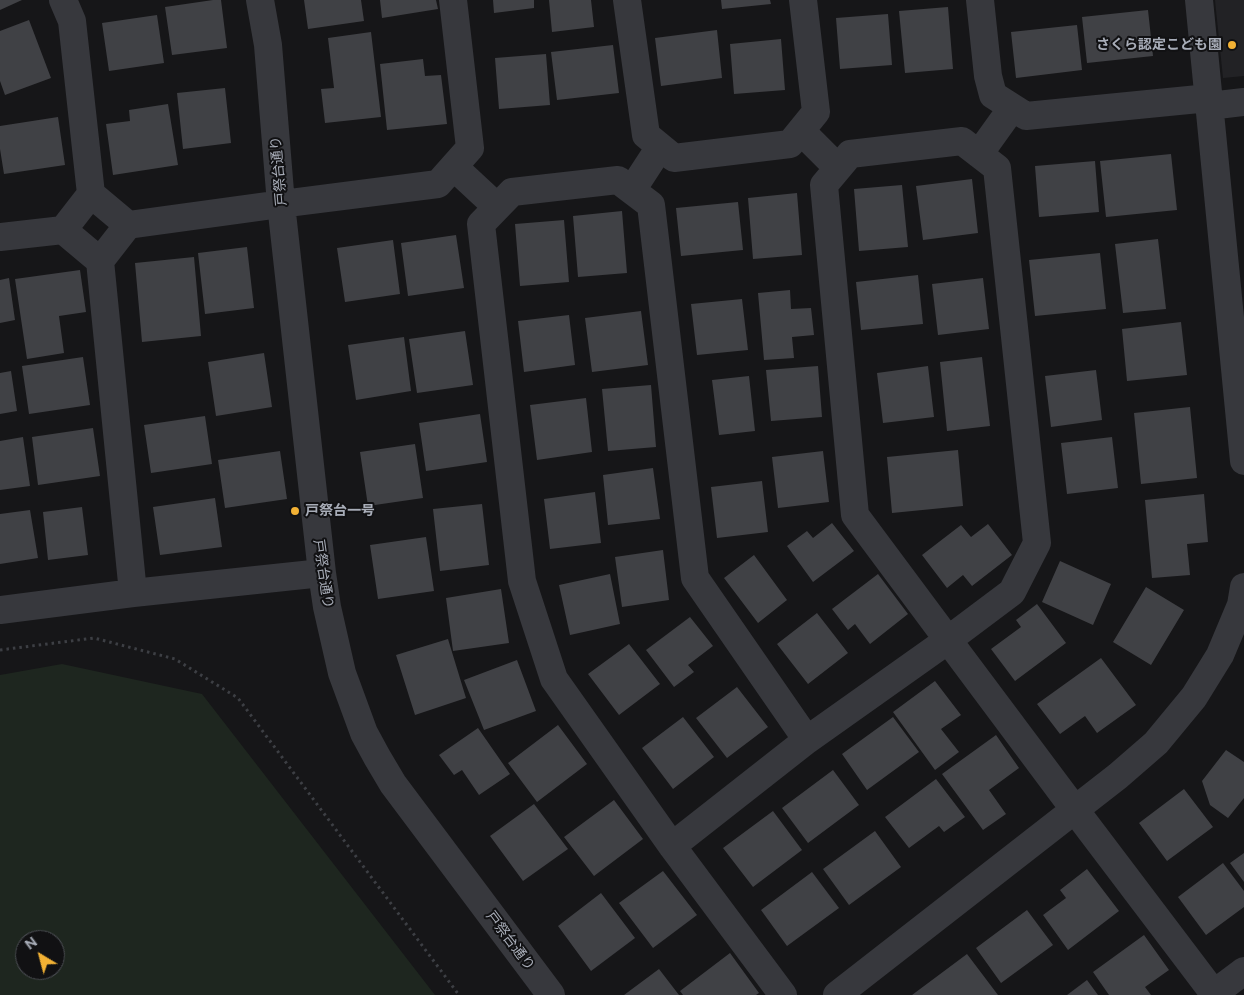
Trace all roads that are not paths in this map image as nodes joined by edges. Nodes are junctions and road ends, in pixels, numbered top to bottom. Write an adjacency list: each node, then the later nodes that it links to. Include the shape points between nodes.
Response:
1 (63, 0): 17 (street, via 72,21)
2 (260, 0): 18 (street, 戸祭台通り, via 268,45)
3 (453, 0): 14 (street, via 470,148)
4 (627, 0): 12 (street, via 646,135)
5 (804, 0): 11 (street, via 816,112)
6 (980, 0): 10 (street, via 993,94)
7 (1199, 0): 8 (street)
8 (1209, 102): 9 (street); 10 (street, via 1026,116); 24 (street)
9 (1244, 102)
10 (1012, 108): 13 (street)
11 (801, 131): 12 (street, via 790,144 674,158); 15 (street)
12 (660, 147): 16 (street)
13 (979, 154): 15 (street, via 962,141 850,154); 30 (street, via 997,168 1037,543 1012,592)
14 (454, 167): 18 (street, via 438,184); 19 (street)
15 (838, 168): 30 (street, via 824,185 855,515)
16 (632, 190): 19 (street, via 618,180 512,192); 31 (street, via 651,205 695,578)
17 (91, 194): 20 (street); 21 (street)
18 (281, 204): 20 (street); 26 (street, 戸祭台通り)
19 (497, 207): 33 (street, via 481,224 522,581 554,679)
20 (128, 225): 23 (street)
21 (62, 230): 22 (street); 23 (street)
22 (0, 237)
23 (100, 261): 28 (street)
24 (1244, 453): 25 (street)
25 (1244, 461)
26 (322, 572): 28 (street); 35 (street, 戸祭台通り, via 342,674 377,758 410,808)
27 (1244, 587): 32 (street, via 1241,605 1220,655 1194,697 1156,743)
28 (133, 592): 29 (street)
29 (0, 610)
30 (948, 640): 31 (street); 32 (street)
31 (807, 740): 33 (street)
32 (1075, 810): 37 (street); 38 (street)
33 (672, 846): 36 (street)
34 (1244, 971): 38 (street)
35 (551, 995)
36 (783, 995)
37 (837, 995)
38 (1214, 995)

